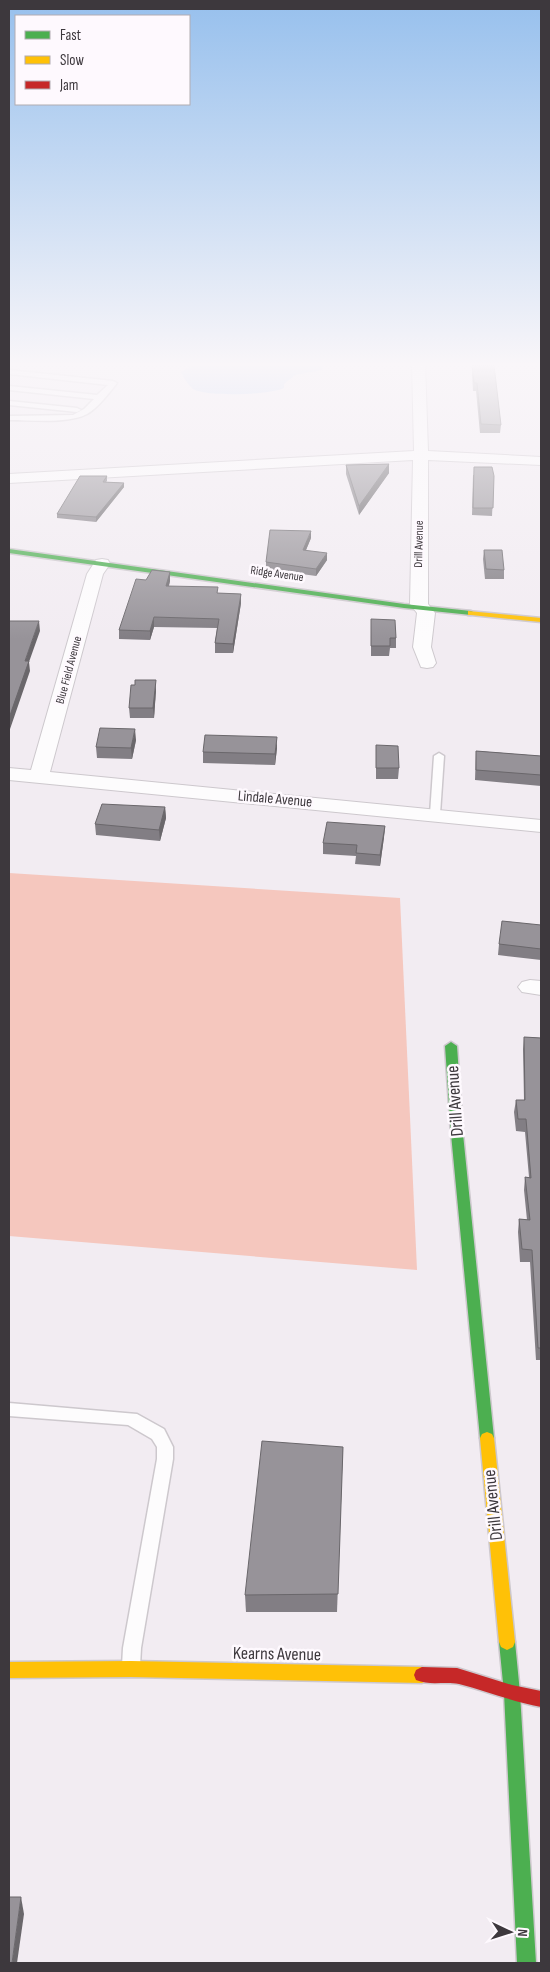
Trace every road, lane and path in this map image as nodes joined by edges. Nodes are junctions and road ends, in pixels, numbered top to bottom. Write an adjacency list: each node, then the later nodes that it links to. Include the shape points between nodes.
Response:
1 (421, 455): 2 (street); 3 (street); 6 (street, Drill Avenue, via 418,569 419,604)
2 (541, 461)
3 (9, 479)
4 (9, 550): 5 (street, Ridge Avenue)
5 (102, 564): 6 (street, Ridge Avenue); 11 (street, Blue Field Avenue, via 95,574)
6 (422, 608): 7 (street, Ridge Avenue); 8 (street, Drill Avenue, via 426,613 422,647)
7 (541, 620)
8 (427, 663)
9 (439, 756): 12 (lane)
10 (9, 774): 11 (street, Lindale Avenue)
11 (39, 777): 12 (street, Lindale Avenue)
12 (435, 814): 13 (street, Lindale Avenue)
13 (541, 826)
14 (451, 1046): 18 (street, Drill Avenue)
15 (9, 1409): 16 (lane, via 131,1419 158,1434 165,1447)
16 (131, 1669): 17 (street, Kearns Avenue); 18 (street, Kearns Avenue, via 457,1676)
17 (9, 1670)
18 (512, 1693): 19 (street, Kearns Avenue); 20 (street, Drill Avenue)
19 (541, 1699)
20 (527, 1963)

